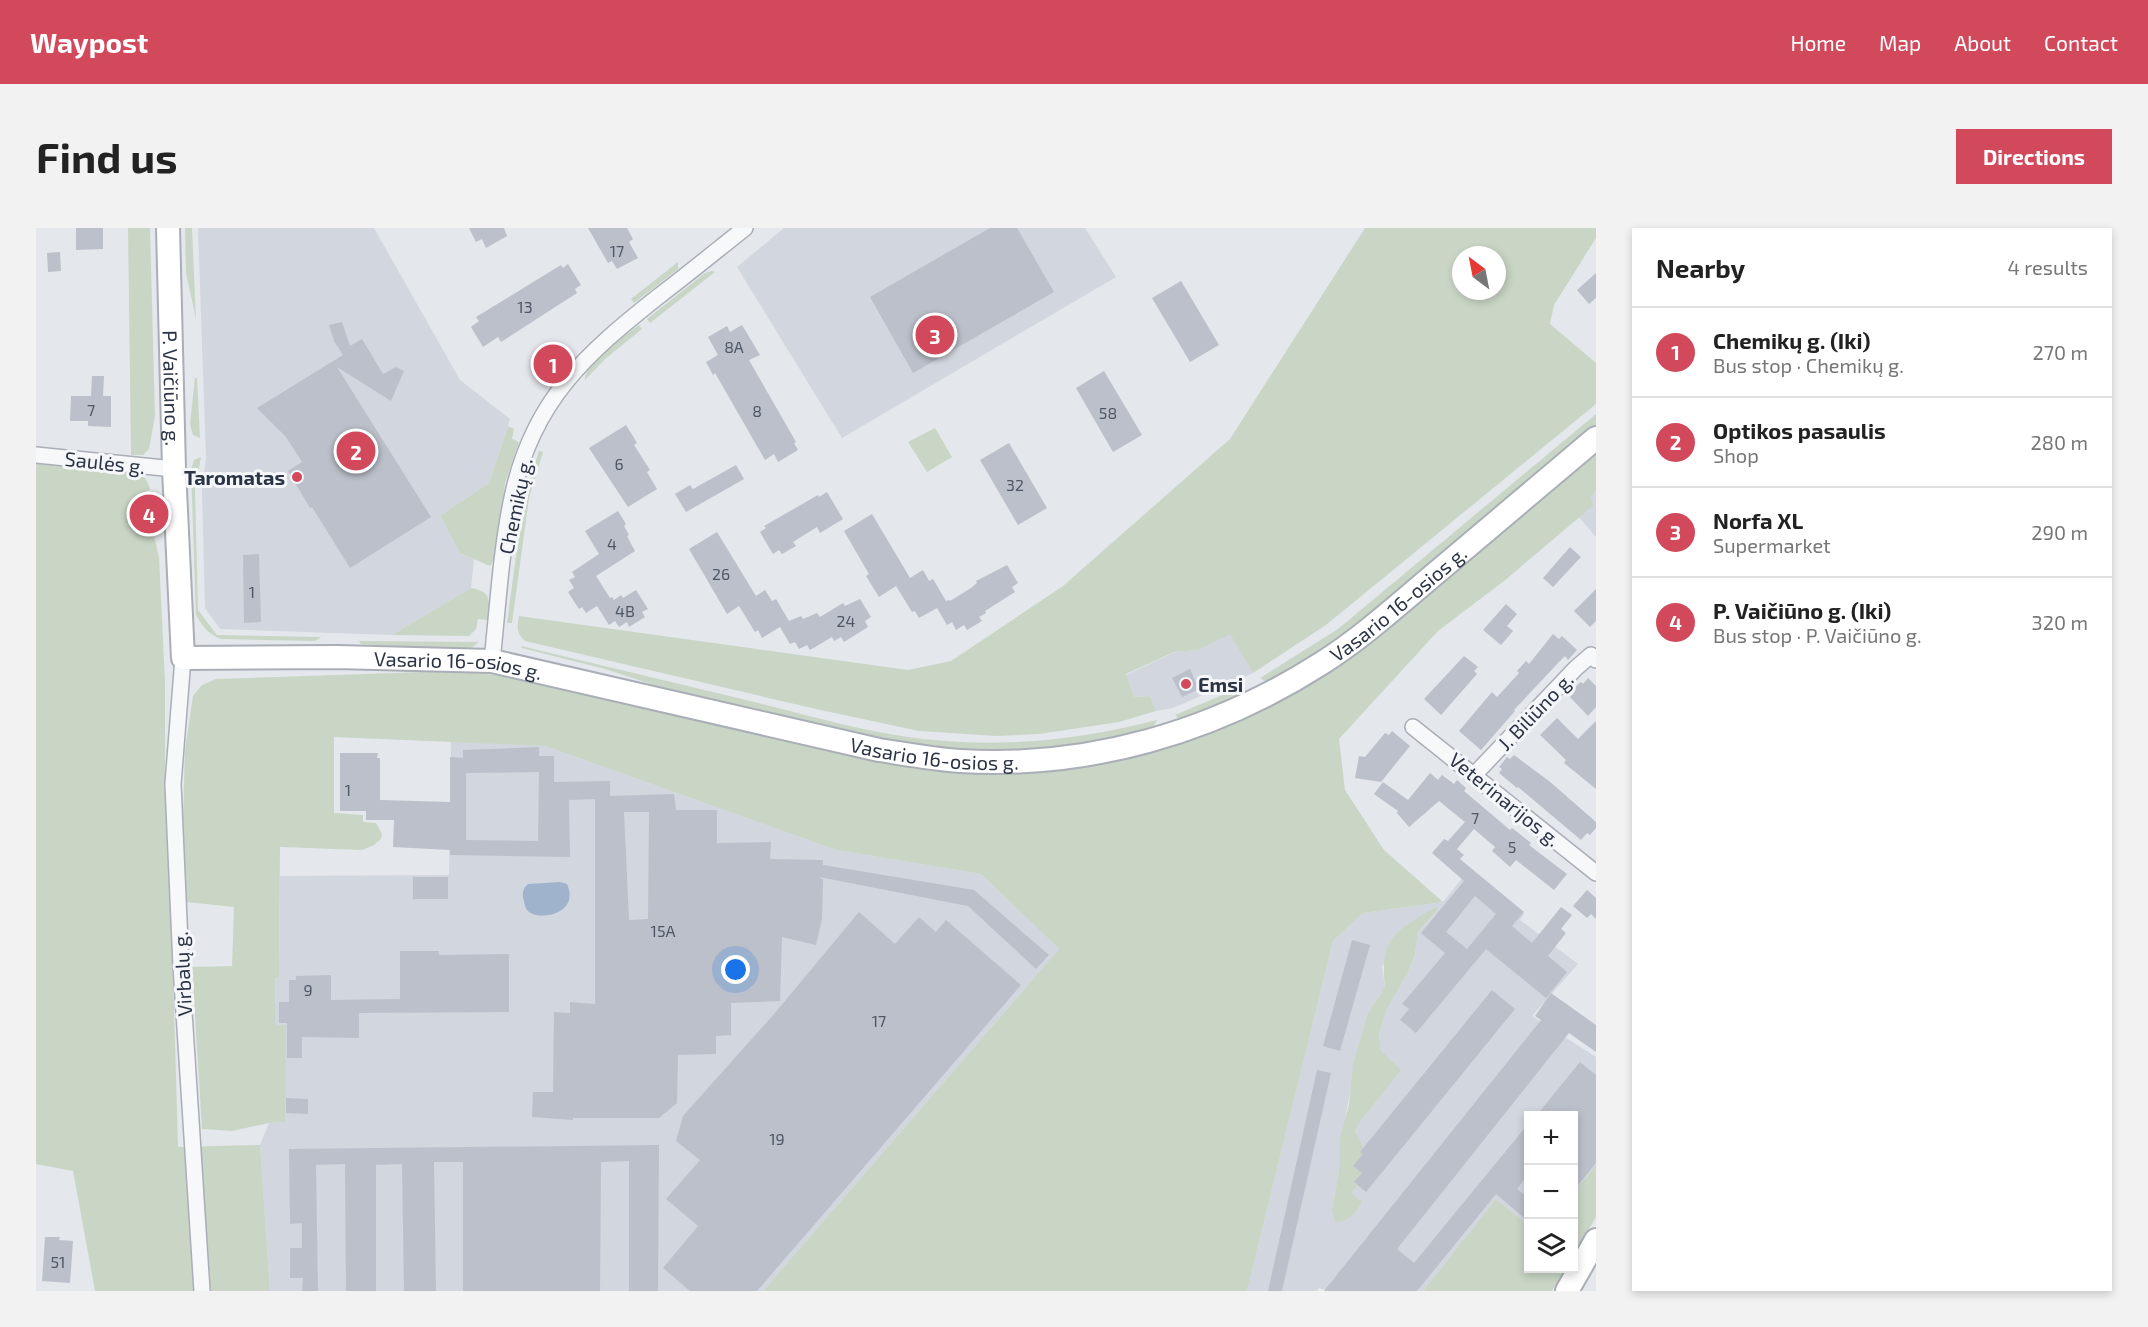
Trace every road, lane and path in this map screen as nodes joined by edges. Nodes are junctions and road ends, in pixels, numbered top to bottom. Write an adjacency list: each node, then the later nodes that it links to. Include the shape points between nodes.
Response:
1 (168, 228): 5 (main road, P. Vaičiūno g.)
2 (745, 228): 8 (street, Chemikų g., via 590,354 565,381 536,426 513,493)
3 (1596, 438): 8 (main road, Vasario 16-osios g., via 1365,633 1322,663 1213,720 1106,752 1029,761 960,761 879,750)
4 (36, 455): 5 (street, Saulės g.)
5 (174, 469): 6 (main road, P. Vaičiūno g.)
6 (183, 658): 8 (main road, Vasario 16-osios g.); 13 (street, Virbalų g., via 173,784)
7 (1596, 660): 10 (street, J. Biliūno g., via 1591,655 1576,668)
8 (492, 661)
9 (1413, 727): 10 (street, Veterinarijos g.)
10 (1474, 774): 11 (street, Veterinarijos g.)
11 (1596, 873)
12 (1596, 1240): 14 (main road)
13 (202, 1291)
14 (1567, 1291)

